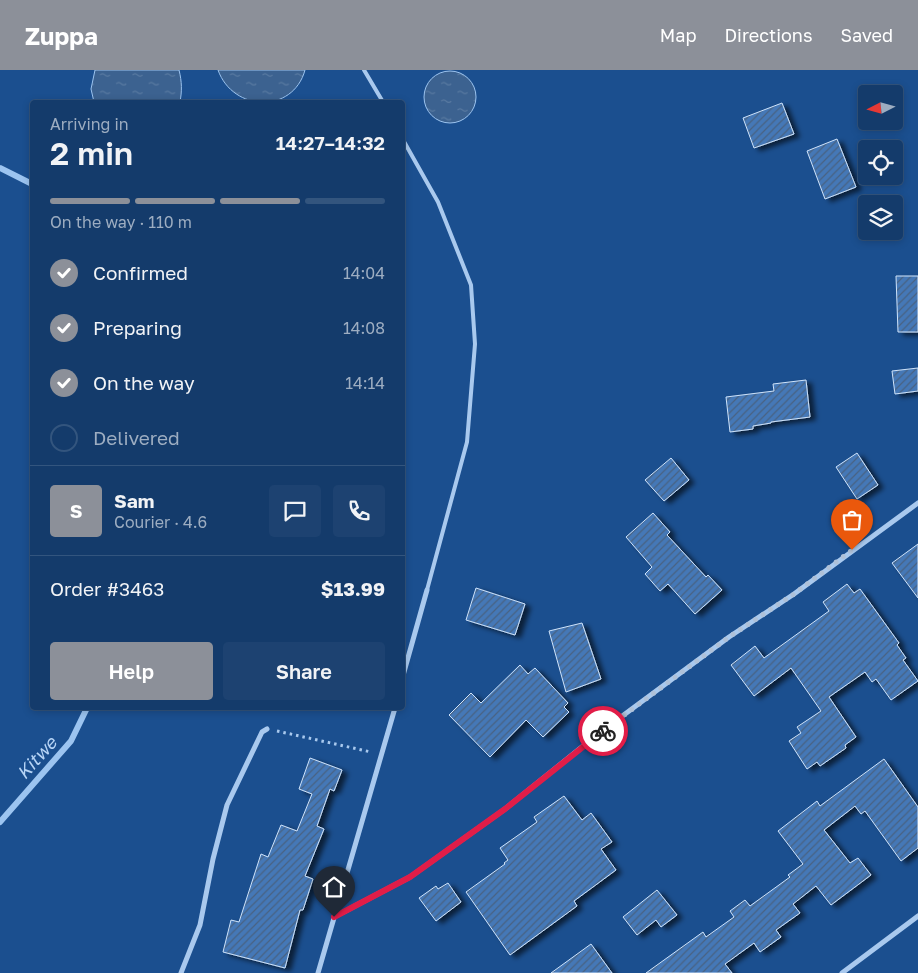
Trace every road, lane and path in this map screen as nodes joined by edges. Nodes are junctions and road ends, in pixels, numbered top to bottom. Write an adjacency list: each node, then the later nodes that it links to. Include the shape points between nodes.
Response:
1 (364, 70): 2 (lane)
2 (382, 100)
3 (405, 143): 5 (lane, via 438,202 472,285 475,344 467,442)
4 (918, 502): 11 (street, via 794,594 729,637 598,734 505,809 410,877)
5 (427, 590): 6 (street)
6 (405, 668)
7 (394, 710): 9 (street)
8 (267, 729): 9 (path); 12 (street, via 262,732 227,806 200,925)
9 (382, 754): 11 (street)
10 (918, 916): 14 (street)
11 (334, 917): 13 (street)
12 (180, 973)
13 (318, 973)
14 (842, 973)

